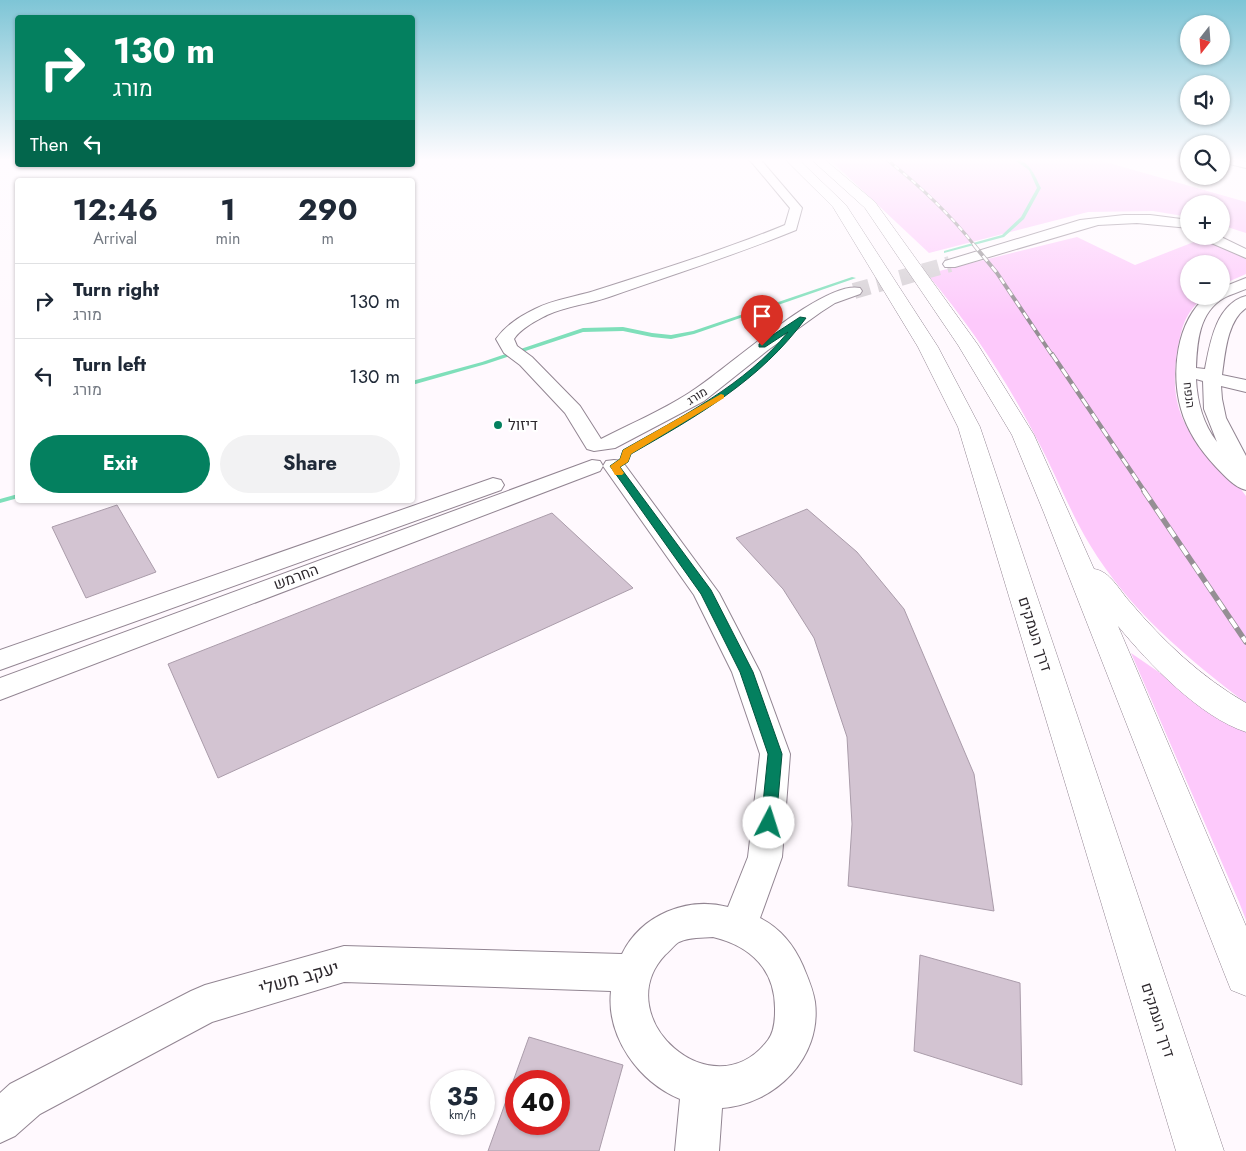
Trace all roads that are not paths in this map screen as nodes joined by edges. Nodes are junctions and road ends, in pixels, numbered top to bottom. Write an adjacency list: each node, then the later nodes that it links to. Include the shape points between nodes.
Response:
1 (795, 213): 22 (street, via 791,226 750,244 599,295 558,305 512,329 505,339 510,349 526,361 573,410)
2 (844, 213): 35 (highway, דרך העמקים, via 928,347 970,427)
3 (875, 213): 25 (highway, via 968,345 1023,435)
4 (1180, 223): 9 (street, via 1142,218 1101,219)
5 (1180, 230): 9 (street, via 1116,226)
6 (1230, 235): 7 (street)
7 (1246, 241)
8 (1226, 245): 10 (street)
9 (999, 249): 11 (street)
10 (1246, 254)
11 (950, 264)
12 (1246, 283): 13 (street)
13 (1230, 290)
14 (854, 291): 22 (street, מורג, via 829,300 802,318 779,348 742,381 693,414)
15 (1246, 301): 17 (street, הנפח, via 1226,320)
16 (1206, 305): 18 (street, הנפח, via 1194,318)
17 (1217, 354): 19 (street); 20 (street, הנפח)
18 (1187, 360): 20 (street, via 1197,373); 24 (street, הנפח, via 1186,391 1190,412 1211,450)
19 (1246, 378)
20 (1213, 380): 21 (street); 23 (street, הנפח, via 1211,396 1217,419)
21 (1246, 386)
22 (603, 454): 26 (street, החרמש); 27 (street, החרמש); 29 (street, via 706,593 746,672 775,754 765,858)
23 (1246, 475)
24 (1246, 483)
25 (1058, 513): 28 (highway, via 1086,566 1120,612 1170,664); 31 (highway)
26 (0, 660)
27 (0, 689)
28 (1246, 719)
29 (739, 926): 30 (street, via 712,920 686,922 663,932 644,950); 32 (street, via 761,939 780,959 792,983 796,1010 792,1036 779,1060 758,1078 731,1088)
30 (632, 973): 32 (street, via 628,1000 634,1029 650,1055 673,1075); 33 (street, יעקב משלי, via 344,964 204,1005 25,1099)
31 (1246, 975)
32 (702, 1086): 34 (street)
33 (0, 1120)
34 (697, 1151)
35 (1200, 1151)

